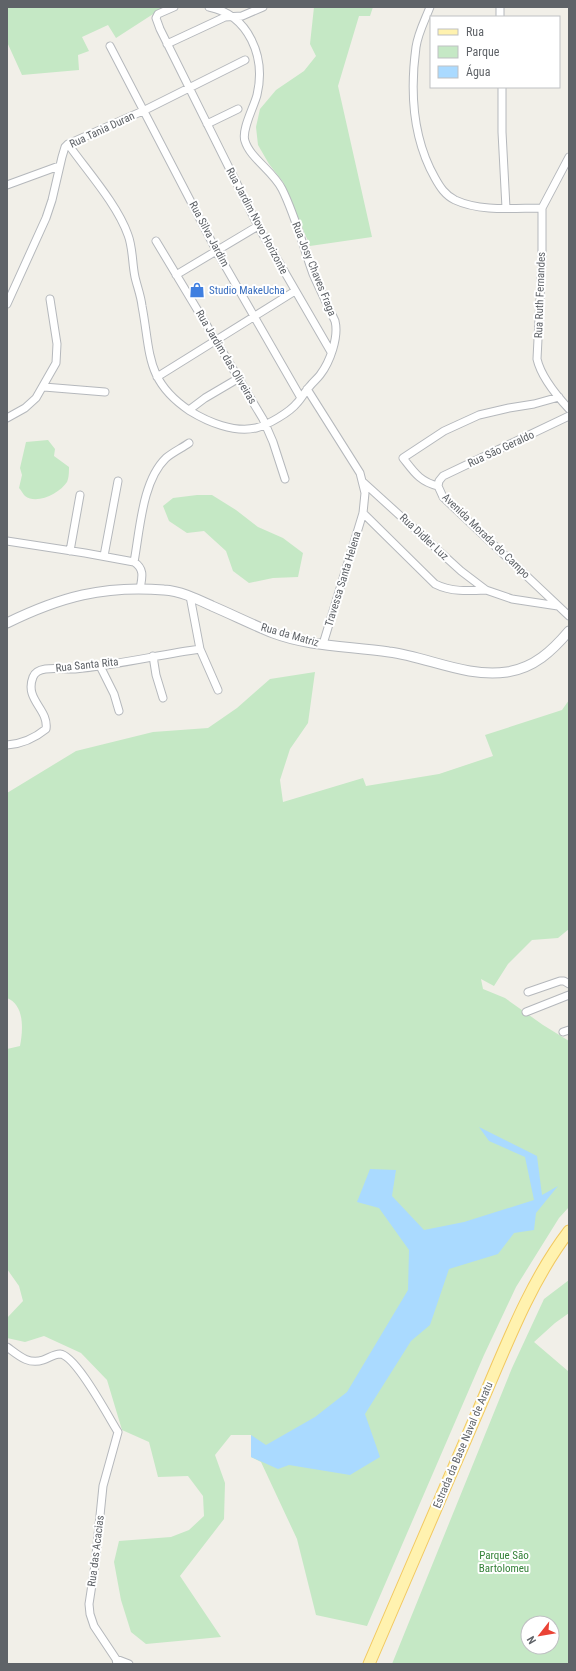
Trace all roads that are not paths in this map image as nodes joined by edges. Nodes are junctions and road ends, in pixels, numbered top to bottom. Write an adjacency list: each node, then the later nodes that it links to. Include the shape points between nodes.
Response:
1 (174, 7): 6 (street, Rua Jardim Novo Horizonte, via 161,12 156,18)
2 (209, 7): 5 (street)
3 (263, 7): 5 (street, via 242,16)
4 (430, 7): 18 (street, via 416,47 413,94 418,136 424,154 444,192 454,199 478,207)
5 (231, 16): 6 (street); 29 (street, Rua Josy Chaves Fraga, via 248,34 258,56 260,70 258,94 245,130 245,142 277,180 284,195 314,276 335,321 336,335)
6 (167, 44): 9 (street, Rua Jardim Novo Horizonte)
7 (110, 46): 12 (street, Rua Silva Jardim)
8 (245, 60): 9 (street, Rua Tania Duran)
9 (188, 88): 12 (street, Rua Tania Duran); 13 (street, Rua Jardim Novo Horizonte)
10 (502, 88): 18 (street)
11 (238, 109): 13 (street)
12 (145, 110): 14 (street, Rua Tania Duran); 22 (street, Rua Silva Jardim)
13 (208, 124): 20 (street, Rua Jardim Novo Horizonte)
14 (68, 144): 16 (street, Rua Tania Duran); 30 (street, Rua Josy Chaves Fraga, via 110,202 127,233 149,350)
15 (569, 157): 19 (street)
16 (59, 166): 17 (street); 26 (street, Rua Tania Duran, via 46,218)
17 (7, 185)
18 (506, 208): 19 (street)
19 (542, 208): 35 (street, Rua Ruth Fernandes, via 542,274 537,359 542,372)
20 (258, 226): 22 (street); 24 (street, Rua Jardim Novo Horizonte)
21 (156, 241): 23 (street, Rua Jardim das Oliveiras)
22 (216, 250): 23 (street); 27 (street, Rua Silva Jardim)
23 (176, 275): 28 (street, Rua Jardim das Oliveiras)
24 (295, 291): 27 (street); 29 (street, Rua Jardim Novo Horizonte)
25 (50, 299): 32 (street, via 57,353 54,367)
26 (7, 304)
27 (255, 315): 28 (street); 36 (street, Rua Silva Jardim)
28 (216, 340): 30 (street); 31 (street, Rua Jardim das Oliveiras)
29 (331, 352): 33 (street, Rua Josy Chaves Fraga, via 324,370)
30 (157, 377): 38 (street, Rua Josy Chaves Fraga, via 170,395)
31 (239, 378): 38 (street); 41 (street, Rua Jardim das Oliveiras)
32 (44, 387): 34 (street); 40 (street, via 31,404)
33 (307, 389): 36 (street, Rua Josy Chaves Fraga); 45 (street)
34 (105, 392)
35 (559, 397): 37 (street, Rua Ruth Fernandes); 46 (street, Avenida Morada do Campo, via 479,415 444,431 403,458 422,480)
36 (301, 398): 41 (street, Rua Josy Chaves Fraga, via 287,411)
37 (569, 408)
38 (190, 410): 41 (street, Rua Josy Chaves Fraga, via 213,422 236,428 256,428)
39 (569, 416): 46 (street, Rua São Geraldo, via 442,476)
40 (7, 418)
41 (266, 424): 43 (street, Rua Jardim das Oliveiras)
42 (189, 443): 52 (street, via 166,458 154,474 145,504)
43 (285, 479)
44 (118, 481): 51 (street)
45 (363, 482): 48 (street, Travessa Santa Helena); 54 (street, Rua Didler Luz, via 452,563)
46 (438, 486): 56 (street, Avenida Morada do Campo, via 443,497)
47 (80, 495): 50 (street)
48 (363, 513): 54 (street, Rua Didler Luz, via 435,584 456,590); 60 (street, Travessa Santa Helena)
49 (7, 541): 50 (street)
50 (70, 551): 51 (street)
51 (104, 556): 52 (street)
52 (134, 562): 53 (street, via 142,571)
53 (140, 589): 55 (street, Rua da Matriz, via 164,590); 58 (street, Rua da Matriz, via 107,590 70,597)
54 (486, 590): 56 (street, Rua Didler Luz, via 512,599)
55 (190, 596): 60 (street, Rua da Matriz, via 275,633); 61 (street)
56 (558, 606): 57 (street, Avenida Morada do Campo)
57 (569, 616)
58 (7, 623)
59 (569, 632): 60 (street, Rua da Matriz, via 548,654 528,665 507,672 474,672 389,652)
60 (323, 644)
61 (200, 649): 62 (street, Rua Santa Rita); 64 (street)
62 (153, 656): 63 (street, Rua Santa Rita); 65 (street)
63 (100, 666): 66 (street, via 114,694); 67 (street, Rua Santa Rita, via 43,669 34,674 30,689 45,718 46,729 27,740)
64 (218, 690)
65 (163, 698)
66 (119, 712)
67 (7, 745)
68 (568, 982): 69 (street, via 560,981)
69 (528, 992)
70 (569, 995): 71 (street)
71 (526, 1012)
72 (569, 1231): 76 (main road, Estrada da Base Naval de Aratu, via 542,1272 512,1332)
73 (7, 1347): 74 (street, Rua das Acacias, via 23,1359 42,1360 60,1354 72,1360 118,1432 104,1486 90,1604 94,1626)
74 (117, 1662): 75 (street)
75 (129, 1664)
76 (369, 1664)

